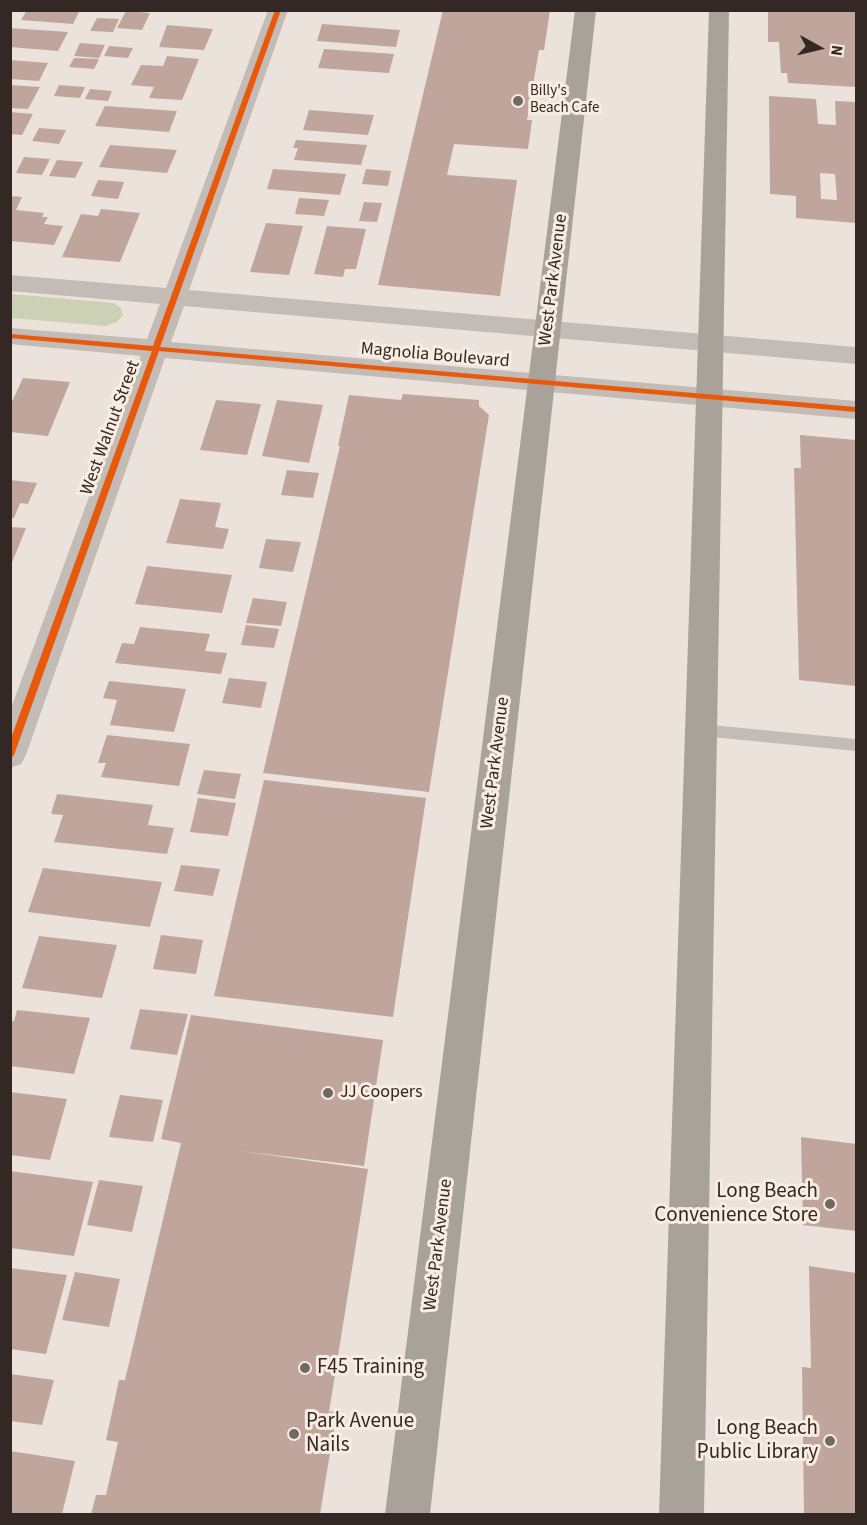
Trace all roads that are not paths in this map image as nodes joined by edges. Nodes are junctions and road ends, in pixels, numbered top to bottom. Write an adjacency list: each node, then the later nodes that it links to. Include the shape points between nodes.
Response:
1 (278, 10): 5 (street, West Walnut Street)
2 (586, 10): 6 (highway, West Park Avenue)
3 (719, 10): 8 (highway)
4 (10, 283): 5 (street, Magnolia Boulevard)
5 (175, 297): 6 (street, Magnolia Boulevard); 9 (street, West Walnut Street)
6 (548, 330): 8 (street, Magnolia Boulevard); 11 (highway, West Park Avenue)
7 (10, 336): 9 (street, Magnolia Boulevard)
8 (711, 344): 10 (street, Magnolia Boulevard); 12 (highway)
9 (156, 349): 11 (street, Magnolia Boulevard); 16 (street, West Walnut Street)
10 (856, 356)
11 (542, 382): 12 (street, Magnolia Boulevard); 17 (highway, West Park Avenue)
12 (709, 397): 13 (street, Magnolia Boulevard); 14 (highway)
13 (856, 410)
14 (701, 730): 15 (lane); 18 (highway)
15 (856, 745)
16 (10, 755)
17 (407, 1515)
18 (681, 1515)

